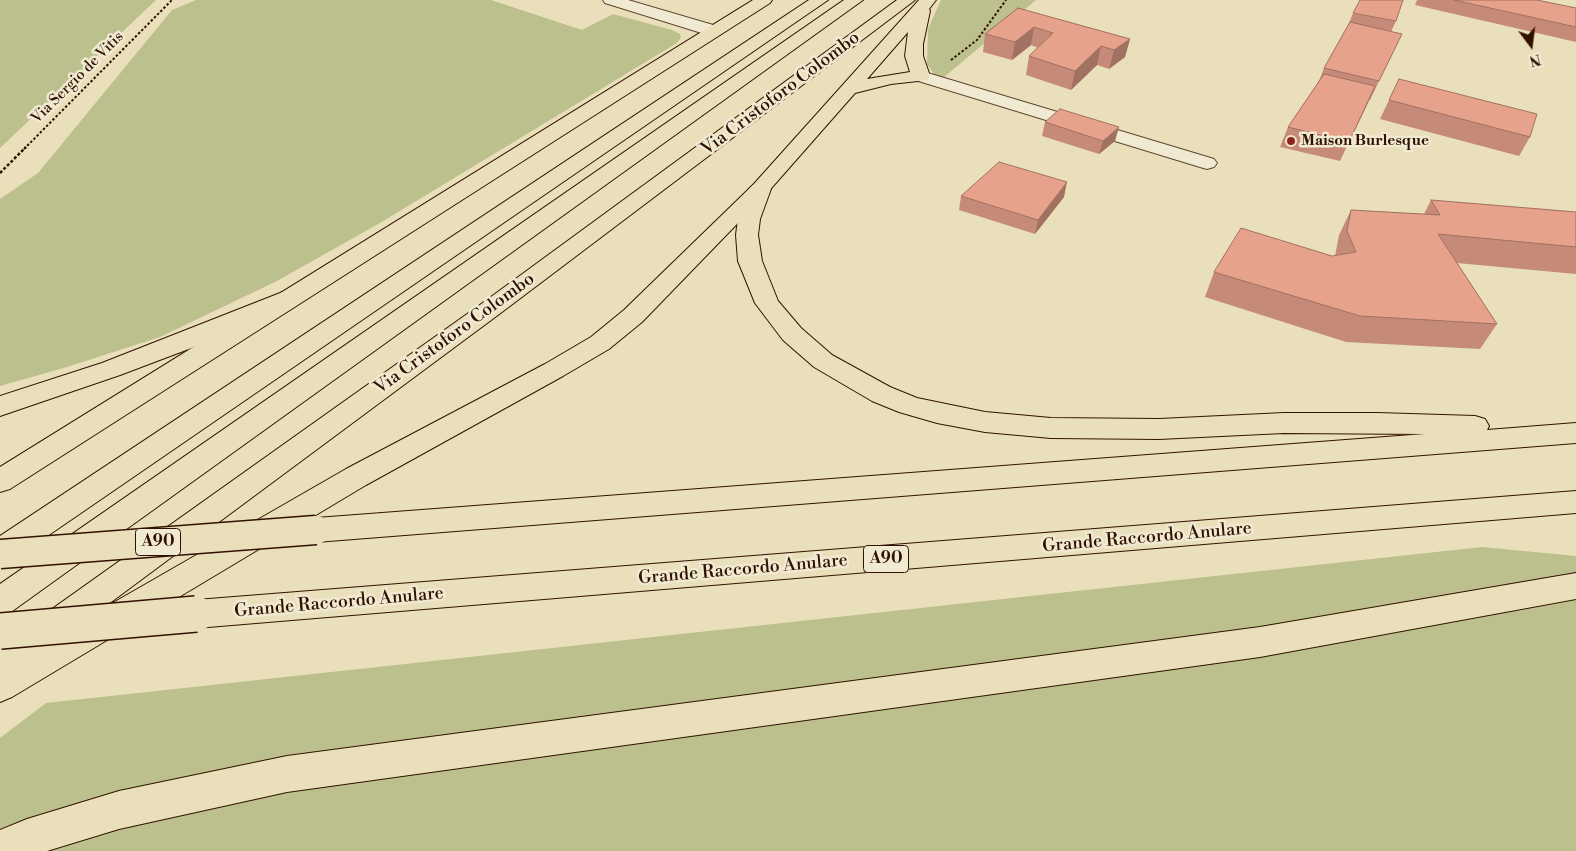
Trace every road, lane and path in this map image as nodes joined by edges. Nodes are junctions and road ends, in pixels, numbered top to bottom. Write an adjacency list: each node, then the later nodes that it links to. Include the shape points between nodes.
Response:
1 (172, 0): 12 (path, Via Sergio de Vitis)
2 (611, 0): 8 (street)
3 (764, 0): 8 (main road)
4 (820, 0): 19 (main road)
5 (855, 0): 21 (main road, Via Cristoforo Colombo)
6 (1006, 0): 9 (path, via 977,40)
7 (920, 2): 9 (main road, via 914,56); 10 (main road); 23 (main road, Via Cristoforo Colombo)
8 (714, 31): 14 (main road)
9 (923, 77): 10 (main road, via 892,79); 11 (street)
10 (849, 89): 13 (main road)
11 (1207, 163)
12 (0, 173)
13 (760, 189): 16 (main road, via 749,219 748,246 756,280 772,309 792,334 823,361 881,394 909,405 986,422 1051,428 1158,429 1284,423 1377,423); 24 (main road, via 633,316 600,343 356,477)
14 (298, 294): 15 (main road, via 111,369); 17 (main road)
15 (0, 406)
16 (1576, 432): 19 (main road, A90, bridge)
17 (0, 481)
18 (1576, 502): 22 (main road, Grande Raccordo Anulare / A90, bridge)
19 (0, 553)
20 (1576, 586): 25 (main road, via 1260,642 287,774 119,810)
21 (0, 602)
22 (0, 631)
23 (0, 665)
24 (0, 686)
25 (0, 849)

